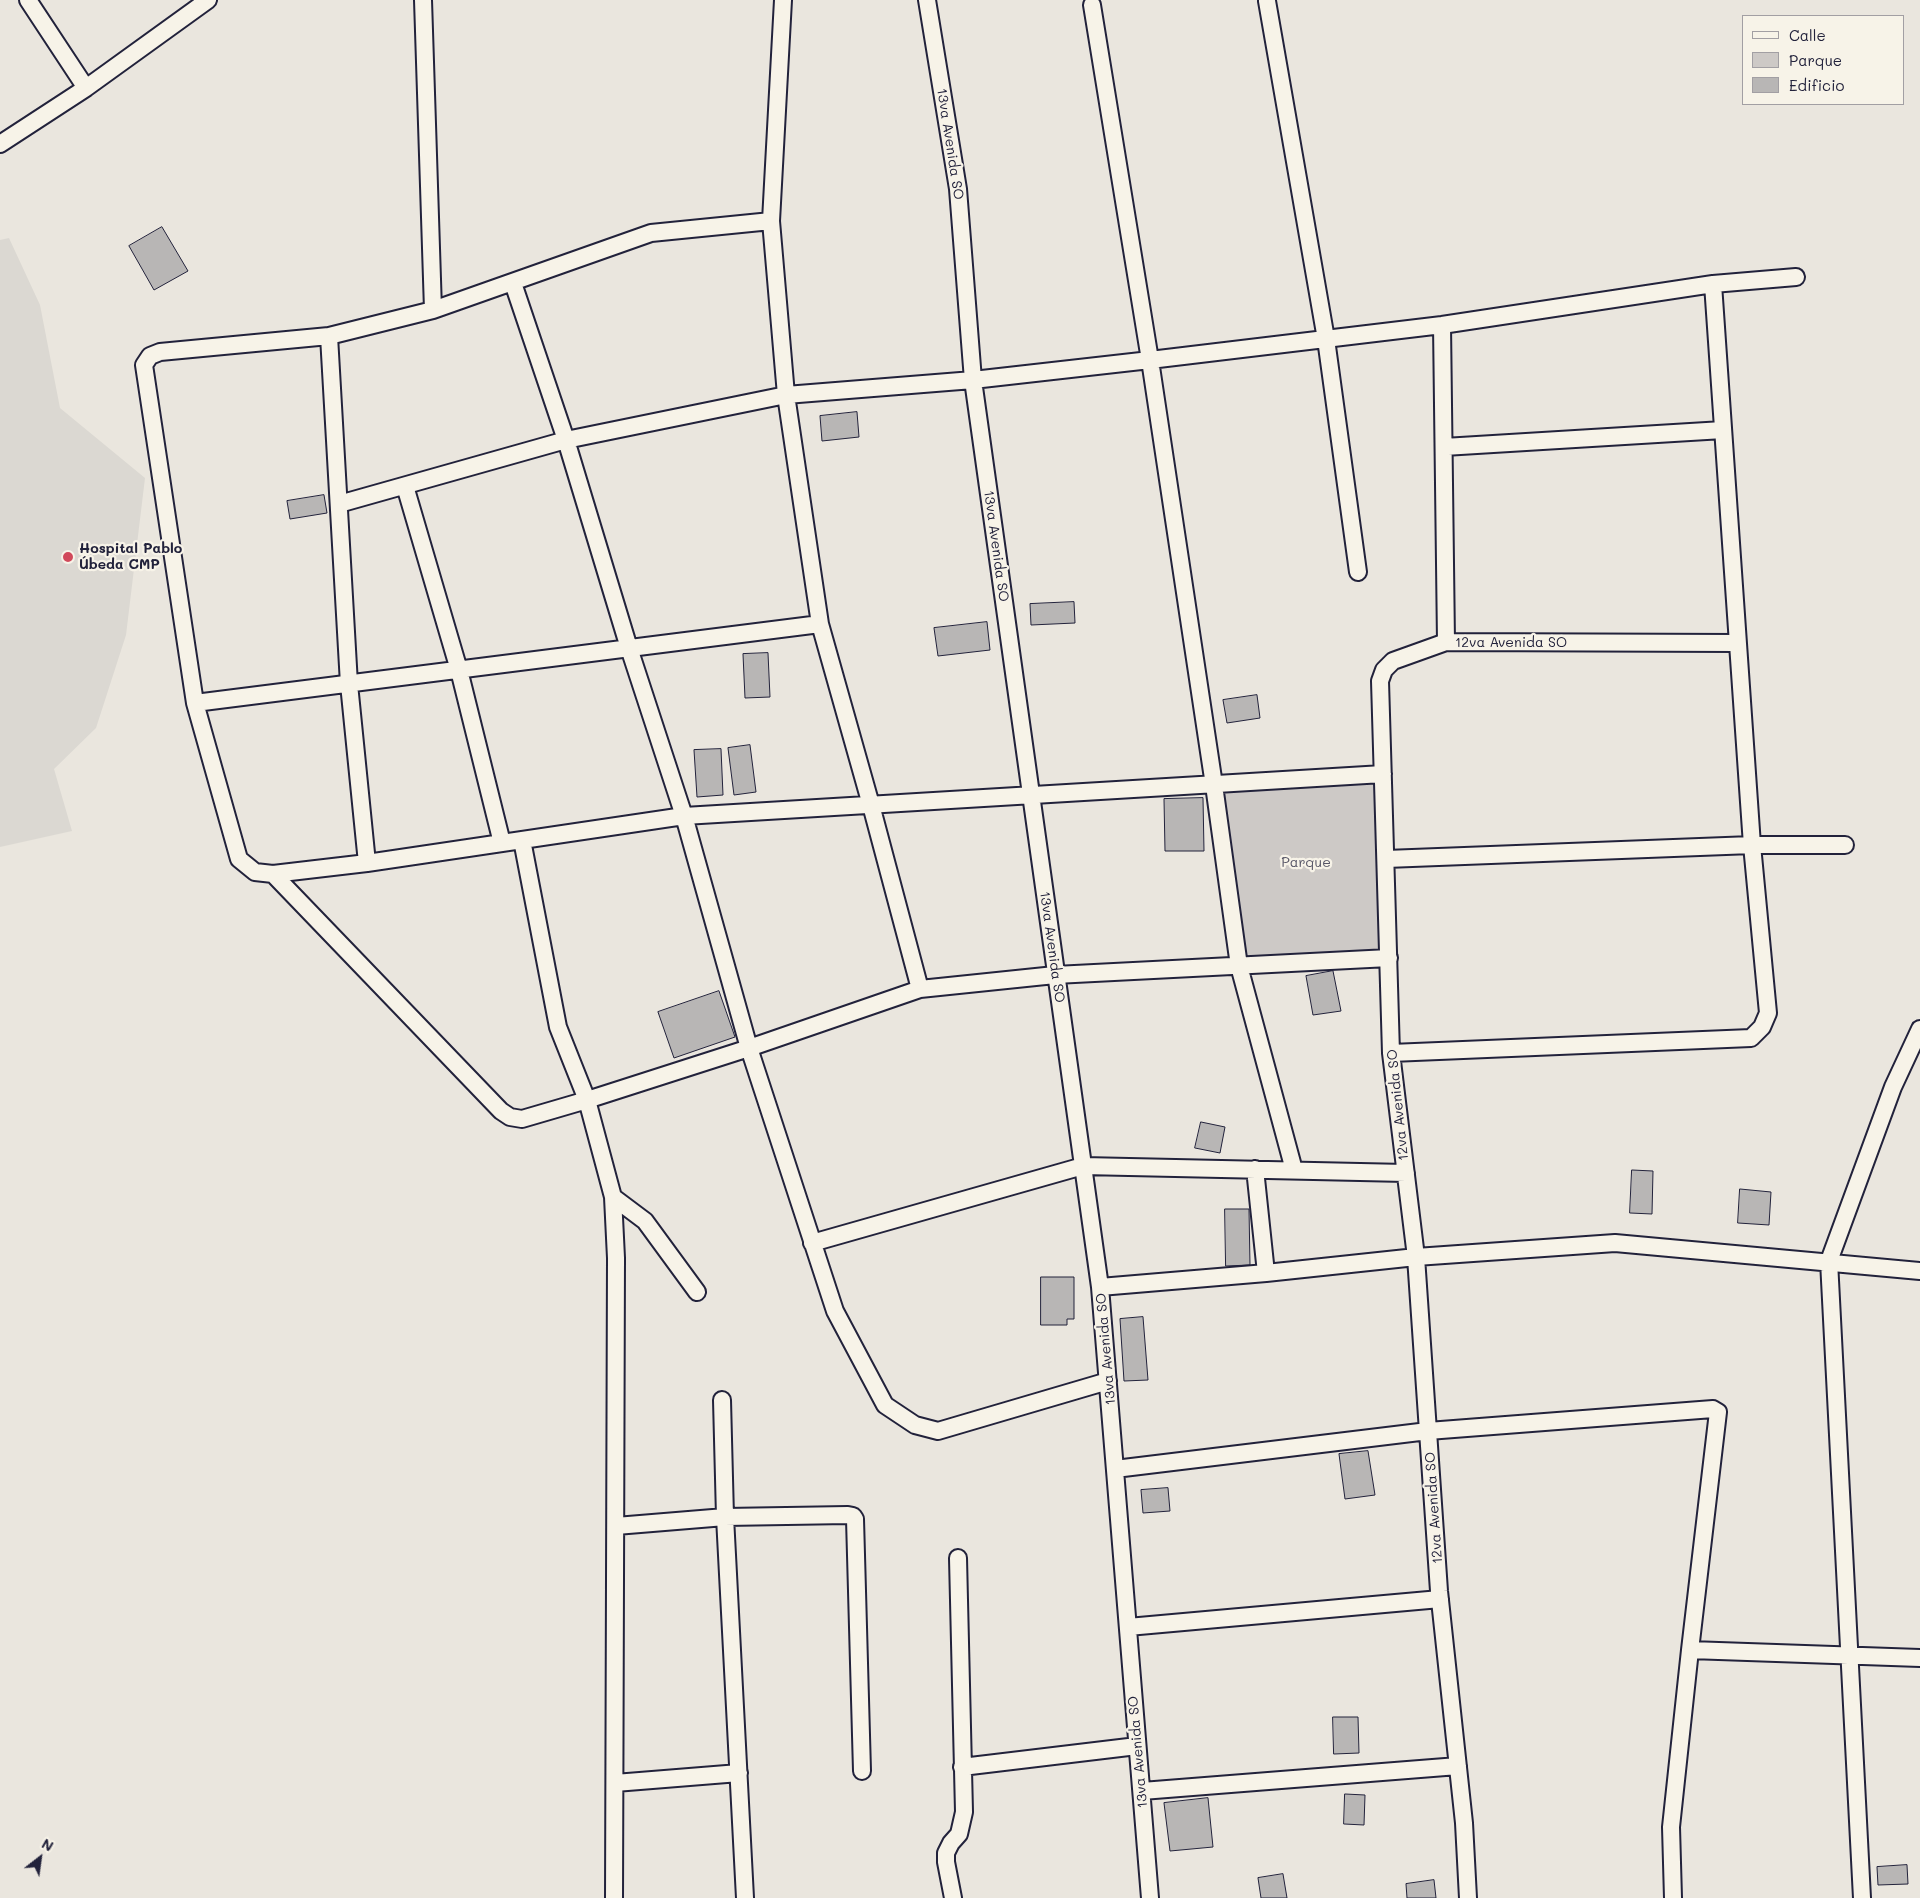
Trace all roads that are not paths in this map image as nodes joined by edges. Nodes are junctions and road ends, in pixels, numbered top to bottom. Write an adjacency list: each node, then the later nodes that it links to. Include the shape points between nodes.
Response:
1 (28, 0): 8 (street)
2 (208, 0): 8 (street)
3 (423, 0): 14 (street)
4 (783, 0): 10 (street)
5 (927, 0): 19 (street, 13va Avenida SO, via 958,189)
6 (1267, 1): 17 (street)
7 (1092, 5): 18 (street)
8 (86, 88): 9 (street)
9 (0, 144)
10 (771, 221): 12 (street, via 651,233); 20 (street)
11 (1796, 277): 13 (street)
12 (513, 283): 14 (street); 22 (street)
13 (1713, 284): 15 (street); 21 (street)
14 (433, 310): 16 (street)
15 (1442, 325): 17 (street); 23 (street)
16 (329, 336): 25 (street); 33 (street, via 160,352 150,356 144,365)
17 (1326, 339): 18 (street); 26 (street)
18 (1150, 360): 19 (street); 35 (street)
19 (973, 380): 20 (street); 36 (street, 13va Avenida SO)
20 (786, 395): 22 (street); 27 (street)
21 (1723, 430): 23 (street); 29 (street)
22 (566, 440): 24 (street); 30 (street)
23 (1444, 447): 28 (street)
24 (405, 486): 25 (street); 31 (street)
25 (338, 504): 32 (street)
26 (1358, 572)
27 (820, 624): 30 (street); 37 (street)
28 (1446, 642): 29 (street, 12va Avenida SO); 34 (street, 12va Avenida SO, via 1394,661 1384,670 1380,681)
29 (1738, 643): 41 (street)
30 (629, 648): 31 (street); 38 (street)
31 (459, 670): 32 (street); 40 (street)
32 (349, 684): 33 (street); 44 (street)
33 (195, 703): 45 (street, via 240,859 255,872)
34 (1384, 774): 35 (street); 43 (street, 12va Avenida SO)
35 (1214, 785): 36 (street); 47 (street)
36 (1030, 796): 37 (street); 48 (street, 13va Avenida SO)
37 (871, 805): 38 (street); 49 (street)
38 (684, 816): 39 (street); 51 (street)
39 (522, 840): 40 (street); 53 (street, via 558,1027)
40 (502, 843): 44 (street)
41 (1752, 845): 42 (street); 43 (street); 52 (street, via 1768,1013 1762,1027 1751,1038)
42 (1845, 846)
43 (1386, 859): 46 (street, 12va Avenida SO)
44 (367, 863): 45 (street)
45 (273, 874): 53 (street, via 500,1111 522,1119)
46 (1389, 958): 47 (street); 52 (street, 12va Avenida SO)
47 (1239, 966): 48 (street); 56 (street)
48 (1055, 975): 49 (street); 54 (street, 13va Avenida SO)
49 (920, 989): 51 (street)
50 (1920, 1029): 61 (street, via 1893,1087)
51 (749, 1048): 53 (street); 59 (street)
52 (1391, 1053): 57 (street, 12va Avenida SO)
53 (586, 1100): 58 (street)
54 (1083, 1166): 55 (street); 59 (street); 64 (street, 13va Avenida SO)
55 (1255, 1169): 56 (street); 63 (street)
56 (1294, 1170): 57 (street)
57 (1406, 1173): 60 (street, 12va Avenida SO)
58 (613, 1197): 65 (street, via 645,1220); 71 (street)
59 (812, 1243): 66 (street, via 835,1311 886,1406 915,1425 938,1431)
60 (1416, 1257): 61 (street, via 1615,1243); 63 (street); 68 (street, 12va Avenida SO)
61 (1829, 1261): 62 (street); 76 (street)
62 (1920, 1271)
63 (1266, 1273): 64 (street)
64 (1100, 1287): 66 (street, 13va Avenida SO)
65 (697, 1292)
66 (1108, 1381): 69 (street, 13va Avenida SO)
67 (722, 1400): 70 (street)
68 (1428, 1431): 69 (street); 73 (street, 12va Avenida SO); 75 (street, via 1716,1410)
69 (1115, 1469): 74 (street, 13va Avenida SO)
70 (725, 1517): 71 (street); 81 (street, via 848,1515 855,1519); 82 (street)
71 (616, 1526): 83 (street)
72 (958, 1558): 80 (street)
73 (1440, 1599): 74 (street); 79 (street, 12va Avenida SO)
74 (1128, 1627): 78 (street, 13va Avenida SO)
75 (1690, 1650): 76 (street); 90 (street, via 1671,1827)
76 (1850, 1657): 77 (street); 91 (street)
77 (1920, 1658)
78 (1137, 1746): 80 (street); 84 (street, 13va Avenida SO)
79 (1458, 1766): 84 (street); 89 (street, 12va Avenida SO)
80 (962, 1767): 87 (street, via 964,1812 959,1834 946,1853)
81 (862, 1771)
82 (738, 1774): 83 (street); 86 (street)
83 (615, 1783): 85 (street)
84 (1142, 1791): 88 (street, 13va Avenida SO)
85 (614, 1898)
86 (745, 1898)
87 (953, 1898)
88 (1150, 1898)
89 (1468, 1898)
90 (1673, 1898)
91 (1862, 1898)

